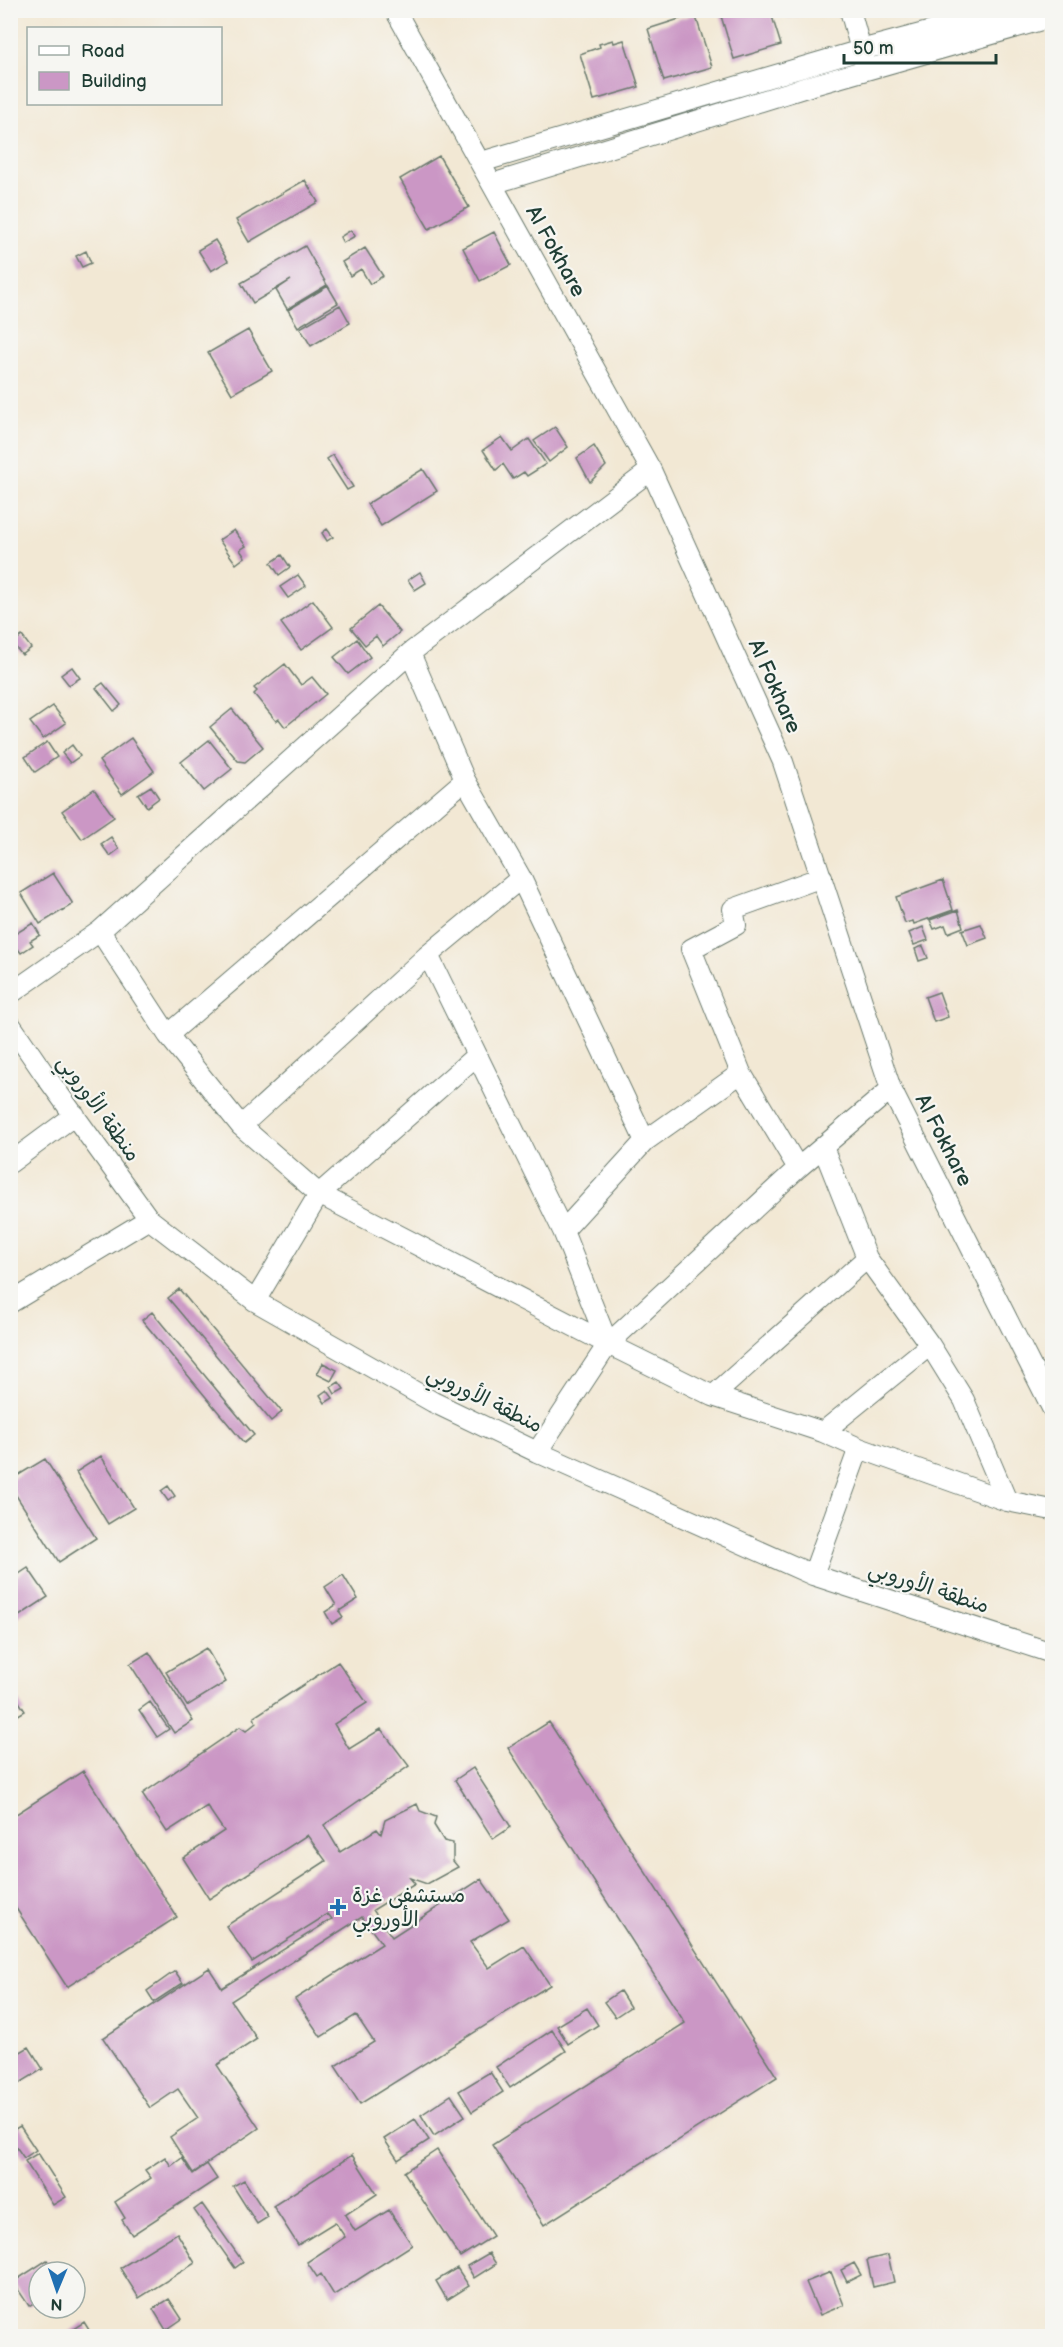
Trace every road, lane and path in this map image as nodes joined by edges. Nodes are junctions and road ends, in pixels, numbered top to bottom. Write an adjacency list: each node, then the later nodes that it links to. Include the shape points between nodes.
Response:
1 (395, 10): 7 (street, Al Fokhare)
2 (850, 10): 5 (street)
3 (1011, 10): 5 (street)
4 (1053, 17): 6 (street)
5 (861, 50): 6 (street); 7 (street)
6 (867, 70): 8 (street)
7 (481, 162): 8 (street, Al Fokhare)
8 (492, 184): 9 (street, Al Fokhare)
9 (651, 470): 10 (street); 12 (street, Al Fokhare, via 783,762)
10 (410, 653): 11 (street); 14 (street)
11 (465, 780): 13 (street); 18 (street)
12 (822, 877): 20 (street, via 734,909 736,925 691,949); 21 (street, Al Fokhare)
13 (521, 878): 15 (street); 24 (street)
14 (100, 931): 16 (street); 18 (street)
15 (428, 955): 19 (street); 23 (street)
16 (10, 994)
17 (10, 1024): 22 (street, منطقة الأوروبي)
18 (168, 1035): 23 (street)
19 (477, 1055): 28 (street); 30 (street)
20 (741, 1073): 24 (street); 27 (street)
21 (891, 1089): 25 (street); 37 (street, Al Fokhare)
22 (75, 1115): 26 (street); 29 (street, منطقة الأوروبي)
23 (240, 1126): 28 (street)
24 (645, 1141): 30 (street)
25 (823, 1147): 27 (street); 31 (street)
26 (10, 1163)
27 (798, 1168): 34 (street)
28 (319, 1194): 32 (street); 34 (street)
29 (149, 1219): 32 (street, منطقة الأوروبي); 33 (street)
30 (562, 1231): 34 (street)
31 (867, 1258): 35 (street); 36 (street)
32 (255, 1301): 40 (street, منطقة الأوروبي, via 433,1402)
33 (10, 1303)
34 (608, 1344): 36 (street); 40 (street)
35 (930, 1345): 38 (street); 41 (street, via 964,1400)
36 (713, 1396): 38 (street)
37 (1053, 1408)
38 (824, 1432): 39 (street)
39 (859, 1448): 41 (street); 43 (street)
40 (537, 1452): 43 (street, منطقة الأوروبي)
41 (1007, 1501): 42 (street)
42 (1053, 1510)
43 (813, 1575): 44 (street, منطقة الأوروبي)
44 (1053, 1653)

